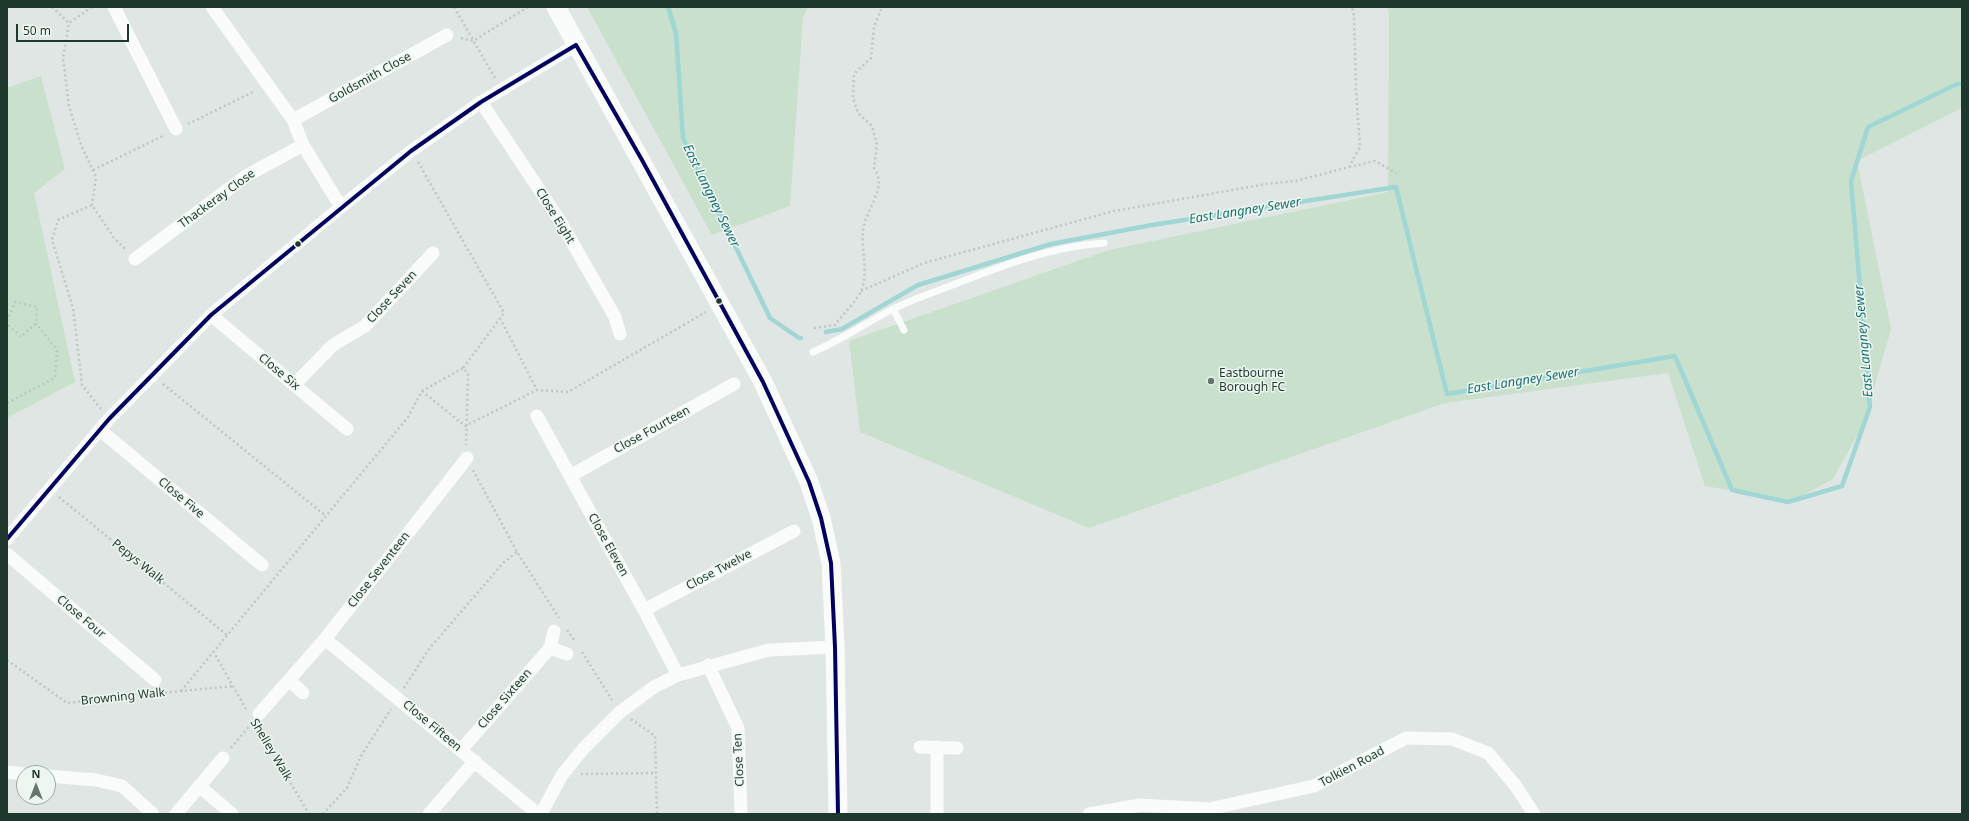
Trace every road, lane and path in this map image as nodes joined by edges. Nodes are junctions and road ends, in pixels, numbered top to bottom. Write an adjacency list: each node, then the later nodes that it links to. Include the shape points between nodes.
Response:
1 (52, 7): 10 (path)
2 (92, 7): 10 (path)
3 (114, 7): 17 (street)
4 (212, 7): 16 (street)
5 (454, 7): 12 (path)
6 (528, 7): 12 (path)
7 (556, 7): 13 (street)
8 (882, 7): 27 (path, via 874,27 871,58 854,74 853,98 858,113 872,126 877,145 874,168 879,175 877,195 869,208 863,230 864,268)
9 (1352, 7): 20 (path, via 1360,147)
10 (69, 23): 22 (path, via 63,58 69,106 81,145 96,177)
11 (447, 35): 12 (path); 16 (street, Goldsmith Close)
12 (473, 41): 14 (path)
13 (576, 45): 14 (street); 28 (street, via 642,160)
14 (502, 90): 15 (street)
15 (481, 102): 19 (street); 37 (street, Close Eight, via 560,221 615,317)
16 (294, 120): 18 (street)
17 (176, 130)
18 (303, 145): 23 (street); 26 (street, Thackeray Close, via 246,176)
19 (411, 151): 23 (street); 31 (path, via 504,313)
20 (1349, 167): 21 (path, via 1375,162); 27 (path, via 1296,181 1114,211 924,263)
21 (1396, 172)
22 (92, 205): 26 (path, via 114,238); 47 (path, via 58,220 52,240 73,308 82,385)
23 (341, 206): 30 (street)
24 (1104, 242): 29 (lane, via 1050,251)
25 (433, 253): 42 (street, Close Seven, via 365,326 333,345)
26 (135, 259)
27 (861, 291): 35 (path, via 835,325)
28 (719, 304): 43 (path, via 568,392); 65 (street, via 762,382 809,482 821,518 831,563)
29 (893, 309): 36 (lane); 38 (lane)
30 (211, 315): 40 (street); 42 (street, Close Six)
31 (500, 318): 39 (path); 43 (path)
32 (7, 321): 33 (path, via 15,302 37,307)
33 (36, 323): 34 (path, via 21,337); 45 (path, via 57,350 55,378)
34 (7, 324)
35 (814, 328)
36 (904, 330)
37 (620, 334)
38 (813, 352)
39 (463, 368): 44 (path); 48 (path, via 468,374)
40 (153, 375): 47 (street); 54 (path)
41 (734, 384): 52 (street, Close Fourteen)
42 (294, 385): 49 (street, Close Six)
43 (537, 390): 48 (path)
44 (422, 391): 48 (path); 54 (path, via 408,416)
45 (7, 403)
46 (537, 416): 52 (street, Close Eleven)
47 (109, 418): 50 (street)
48 (466, 426): 51 (path)
49 (347, 429)
50 (100, 430): 53 (street); 59 (street, Close Five)
51 (467, 458): 57 (path); 64 (street, Close Seventeen)
52 (570, 476): 60 (street, Close Eleven)
53 (49, 488): 56 (street); 63 (path, Pepys Walk)
54 (326, 516): 63 (path)
55 (794, 531): 60 (street, Close Twelve)
56 (7, 539)
57 (517, 552): 61 (path); 77 (path, via 504,562 429,649)
58 (7, 554): 72 (street, Close Four)
59 (262, 565)
60 (644, 610): 71 (street, Close Eleven)
61 (560, 619)
62 (559, 628): 66 (street, Close Sixteen); 78 (path)
63 (227, 635): 67 (path)
64 (325, 639): 73 (street, Close Seventeen); 77 (street, Close Fifteen)
65 (835, 647): 70 (street, via 769,650); 100 (street)
66 (550, 648): 68 (street); 83 (street, Close Sixteen)
67 (213, 651): 74 (path, Shelley Walk); 75 (path)
68 (567, 654)
69 (7, 660): 75 (path, Browning Walk, via 67,703)
70 (708, 665): 71 (street); 99 (street, Close Ten, via 738,728)
71 (678, 675): 78 (street, via 654,687)
72 (155, 680)
73 (289, 680): 76 (street); 79 (street, Close Seventeen)
74 (234, 686): 75 (path, Browning Walk); 79 (path, Shelley Walk)
75 (181, 691)
76 (303, 693)
77 (398, 698): 83 (street, Close Fifteen); 95 (path, via 360,756 347,788)
78 (620, 712): 86 (path, via 656,736); 87 (street)
79 (256, 717): 84 (path); 94 (path, Shelley Walk)
80 (920, 747): 81 (street)
81 (937, 747): 82 (street); 101 (street)
82 (956, 748)
83 (461, 750): 85 (street, Close Fifteen)
84 (223, 758): 89 (street)
85 (475, 761): 96 (street); 97 (street, Close Fifteen)
86 (656, 773): 87 (path); 98 (path)
87 (562, 774): 97 (street)
88 (56, 777): 91 (street, via 96,780 122,786)
89 (199, 786): 92 (street); 93 (street)
90 (1209, 811): 102 (street, Tolkien Road, via 1140,805); 103 (street, Tolkien Road, via 1314,786 1406,738 1452,739 1488,753 1515,785)
91 (152, 814)
92 (176, 814)
93 (232, 814)
94 (309, 814)
95 (323, 814)
96 (429, 814)
97 (539, 814)
98 (657, 814)
99 (742, 814)
100 (838, 814)
101 (937, 814)
102 (1089, 814)
103 (1534, 814)

